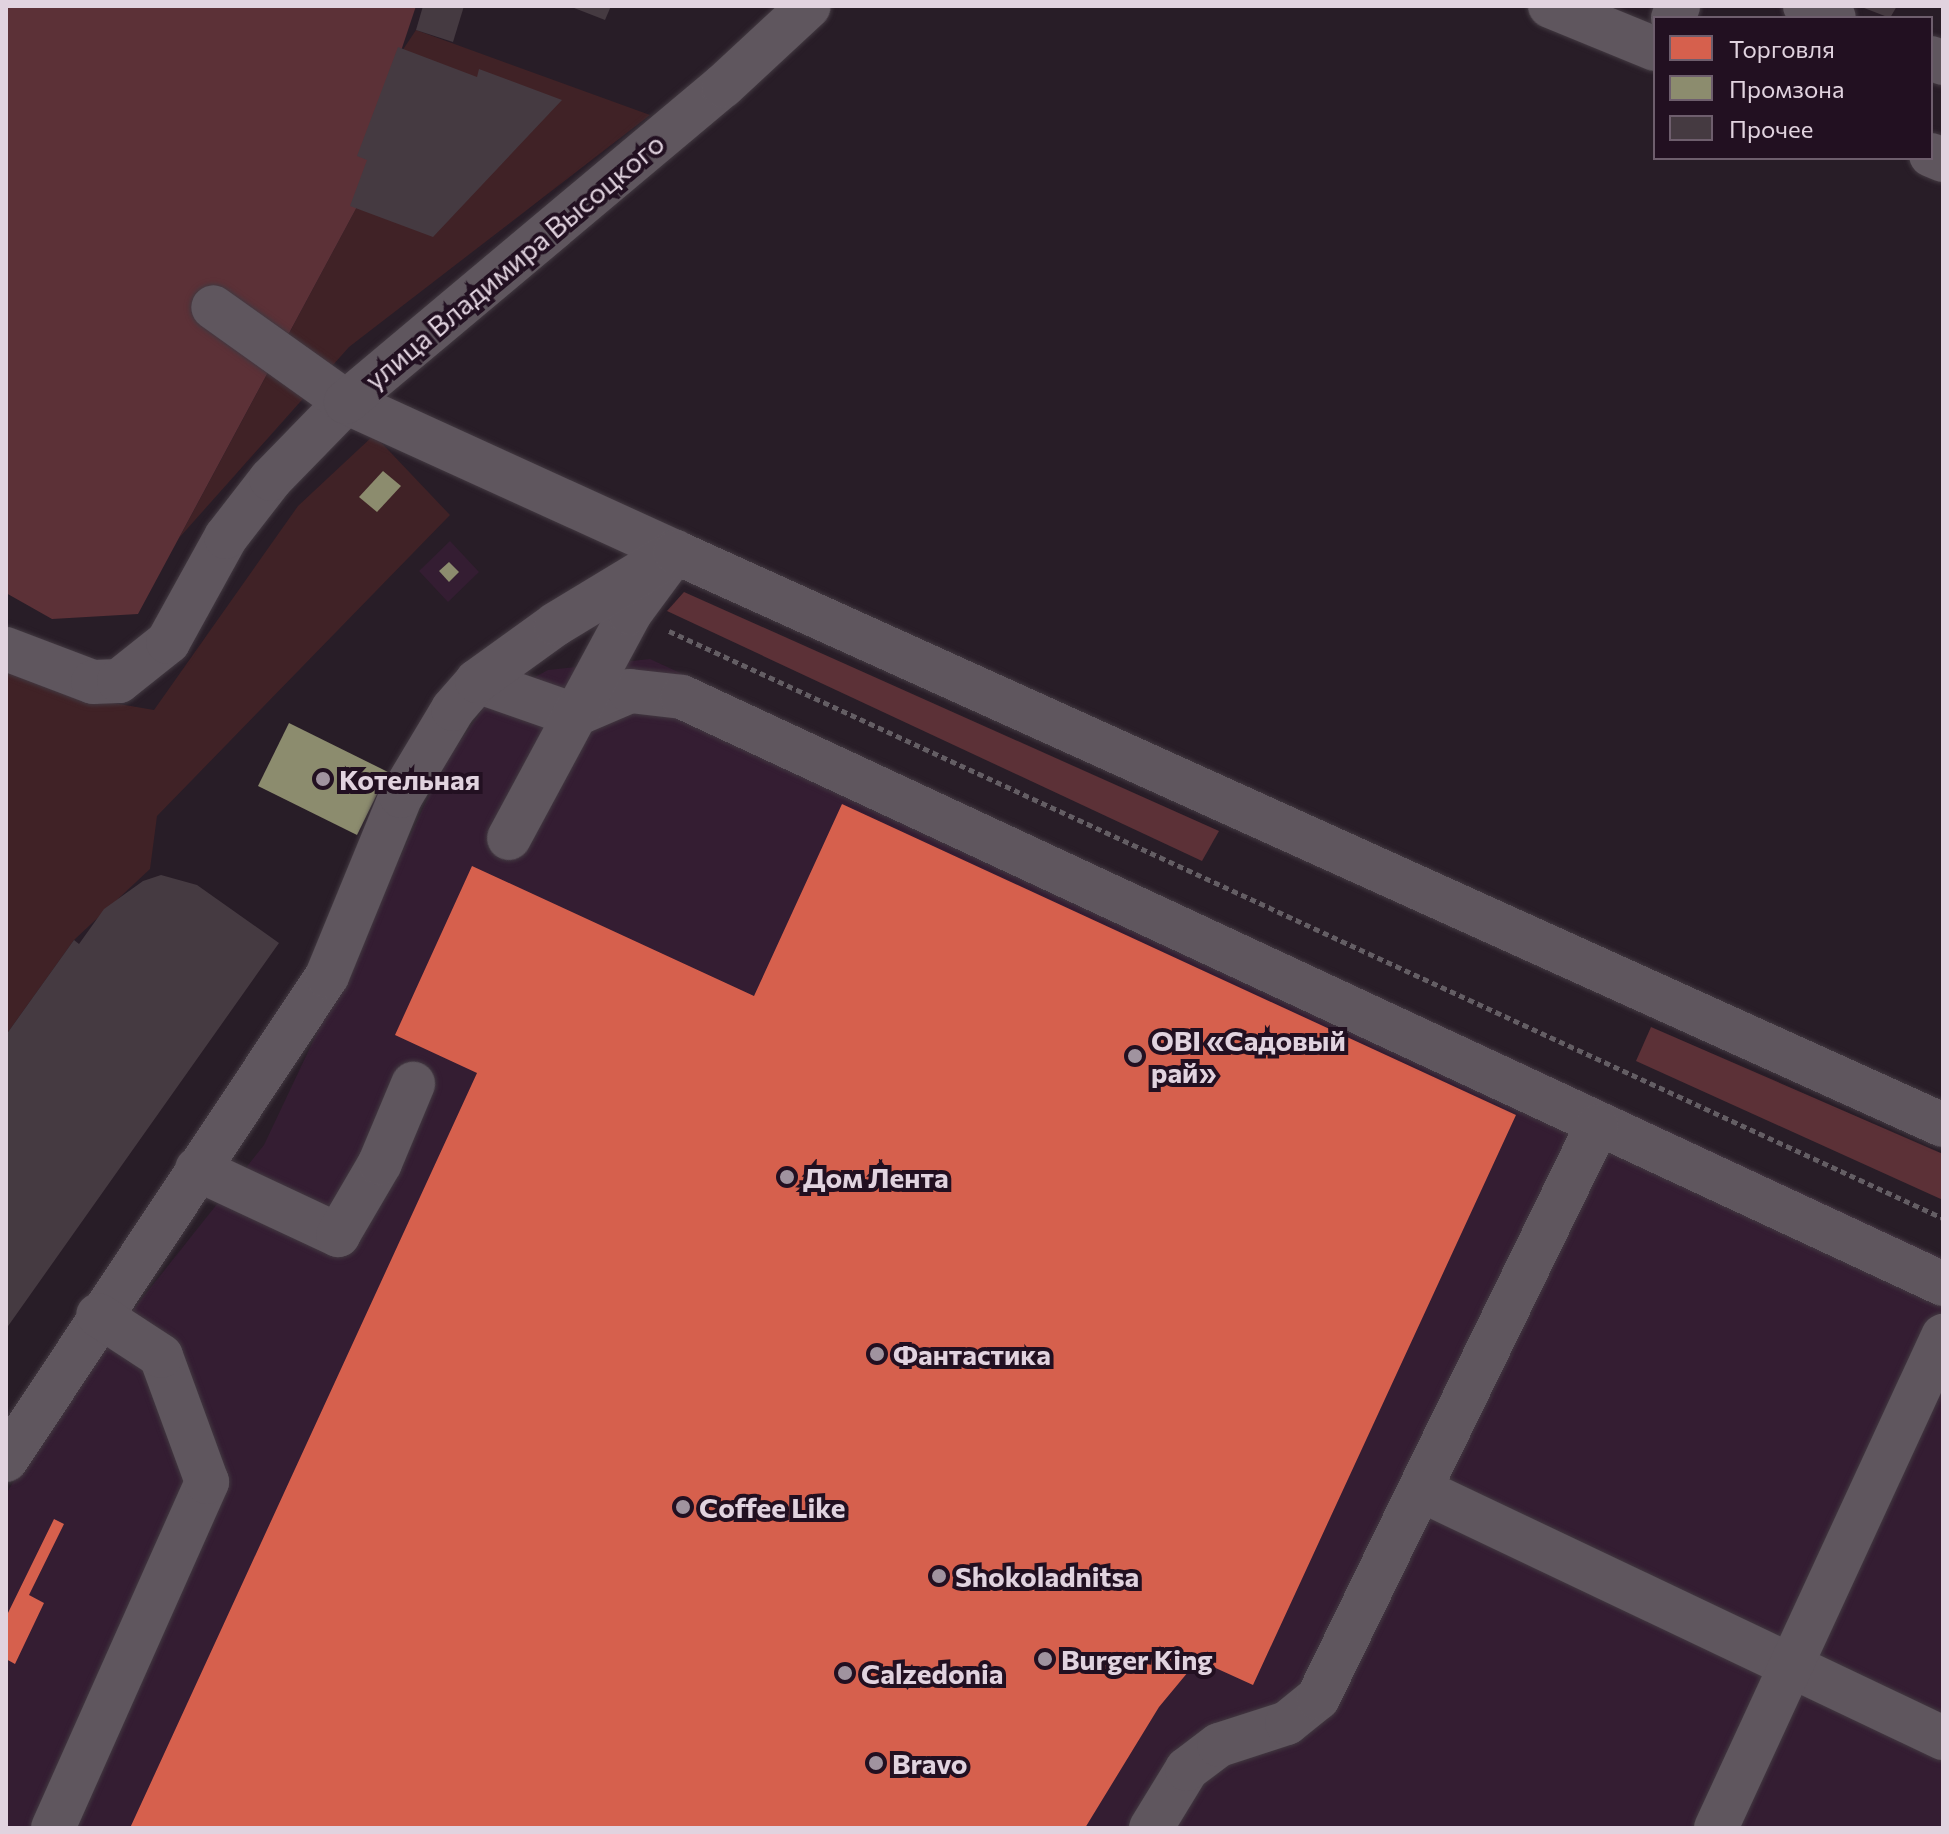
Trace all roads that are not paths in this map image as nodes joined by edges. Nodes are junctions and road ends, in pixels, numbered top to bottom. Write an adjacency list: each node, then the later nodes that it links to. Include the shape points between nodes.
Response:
1 (809, 6): 7 (street, улица Владимира Высоцкого, via 723,86)
2 (1550, 6): 5 (street)
3 (1805, 6): 4 (street)
4 (1829, 16)
5 (1647, 40)
6 (213, 307): 7 (street)
7 (346, 402): 8 (street, улица Владимира Высоцкого); 9 (street, via 271,479 226,537 168,642 119,681 93,682)
8 (675, 552): 10 (street, via 556,624); 11 (street, via 630,613); 14 (street, улица Владимира Высоцкого)
9 (6, 649)
10 (477, 681): 11 (street); 16 (street, via 453,709 401,796 327,976)
11 (574, 715): 12 (street); 15 (street, via 630,691 682,697 1520,1085)
12 (509, 838)
13 (413, 1084): 16 (street, via 380,1163 338,1235)
14 (1943, 1125)
15 (1597, 1126): 17 (street); 21 (street)
16 (197, 1169): 18 (street)
17 (1943, 1284)
18 (98, 1315): 20 (street); 24 (street, via 161,1356 207,1482)
19 (1943, 1336): 22 (street)
20 (6, 1460)
21 (1421, 1490): 22 (street); 25 (street, via 1318,1698 1287,1723 1219,1745 1187,1769)
22 (1791, 1665): 23 (street); 26 (street)
23 (1943, 1738)
24 (53, 1828)
25 (1151, 1828)
26 (1716, 1828)

